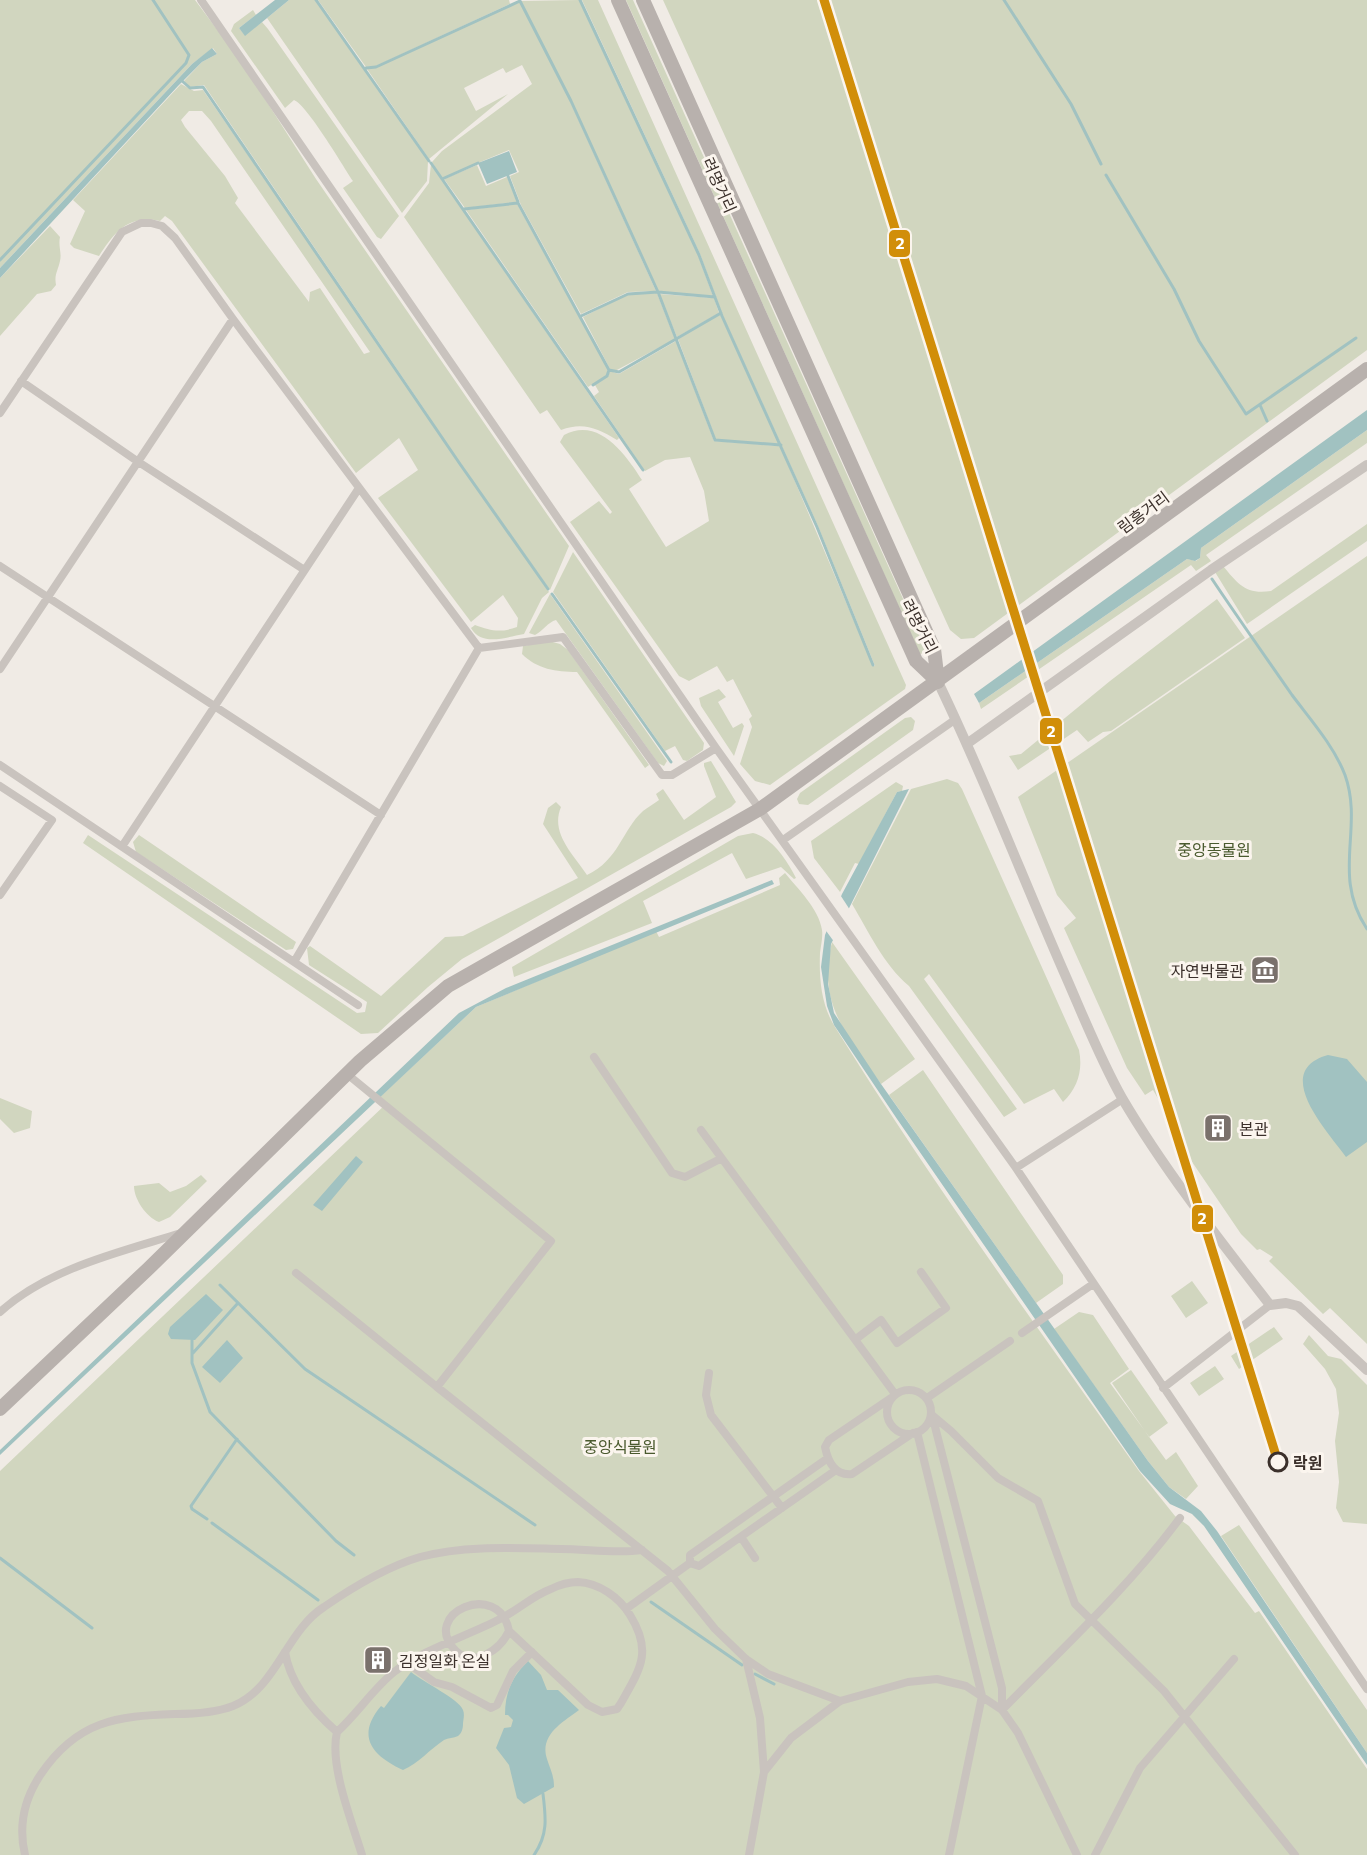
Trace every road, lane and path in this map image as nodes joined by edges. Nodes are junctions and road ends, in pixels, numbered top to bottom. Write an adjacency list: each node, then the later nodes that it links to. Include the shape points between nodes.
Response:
1 (201, 0): 20 (street)
2 (618, 0): 16 (main road, 려명거리, via 916,661)
3 (643, 0): 16 (main road, 려명거리, via 934,649)
4 (232, 319): 6 (street, via 175,238 162,226 141,224 122,232); 8 (street); 10 (street)
5 (1367, 369): 16 (main road, 림흥거리)
6 (21, 381): 7 (street); 8 (street)
7 (0, 413)
8 (137, 461): 12 (street); 13 (street)
9 (1367, 465): 19 (street, via 1211,570)
10 (359, 488): 12 (street); 14 (street)
11 (0, 566): 13 (street)
12 (303, 569): 17 (street)
13 (47, 598): 15 (street); 17 (street)
14 (479, 648): 20 (street, via 563,637 663,775 672,775); 24 (street)
15 (0, 669)
16 (938, 682): 18 (street); 23 (main road, 림흥거리)
17 (213, 708): 24 (street); 26 (street)
18 (956, 719): 19 (street); 25 (street)
19 (968, 743): 32 (street, via 1101,1058)
20 (716, 748): 23 (street)
21 (0, 765): 26 (street)
22 (0, 786): 27 (street, via 51,820)
23 (760, 809): 25 (street); 31 (main road, 림흥거리, via 448,986)
24 (381, 815): 28 (street)
25 (783, 840): 35 (street)
26 (123, 845): 28 (street)
27 (0, 895)
28 (294, 962): 29 (street)
29 (358, 1005)
30 (594, 1057): 34 (street, via 672,1173 685,1178)
31 (347, 1074): 36 (main road, 림흥거리); 47 (street, via 551,1241)
32 (1123, 1099): 35 (street); 40 (street, via 1197,1211)
33 (701, 1130): 34 (street)
34 (720, 1159): 43 (street)
35 (1016, 1168): 39 (street)
36 (188, 1231): 41 (street, via 62,1273 31,1287); 51 (main road, 림흥거리)
37 (921, 1272): 43 (street, via 946,1308 897,1343 881,1320)
38 (296, 1273): 47 (street)
39 (1093, 1284): 42 (street); 48 (street)
40 (1270, 1305): 45 (street, via 1298,1306); 48 (street)
41 (0, 1312)
42 (1022, 1333)
43 (856, 1339): 49 (street)
44 (1010, 1341): 50 (street)
45 (1367, 1370)
46 (710, 1373): 56 (street, via 706,1395 711,1415)
47 (437, 1386): 60 (street)
48 (1163, 1388): 74 (street)
49 (893, 1396): 50 (street, via 907,1389); 53 (street, via 887,1408 889,1421 900,1432); 54 (street, via 829,1440 825,1447)
50 (927, 1398): 52 (street)
51 (0, 1408)
52 (932, 1415): 53 (street); 66 (street, via 998,1478 1038,1501 1068,1592 1081,1612); 77 (street, via 1002,1688)
53 (915, 1433): 55 (street, via 859,1471 845,1474); 75 (street)
54 (828, 1458): 55 (street); 56 (street)
55 (836, 1470): 57 (street)
56 (772, 1496): 57 (street); 62 (street, via 690,1556)
57 (782, 1508): 59 (street)
58 (1180, 1518): 66 (street)
59 (741, 1537): 61 (street); 62 (street, via 699,1566)
60 (642, 1550): 63 (street); 69 (street, via 498,1549 423,1556 378,1575 313,1614)
61 (755, 1558)
62 (690, 1563): 63 (street)
63 (672, 1575): 64 (street); 71 (street, via 715,1629)
64 (626, 1609): 65 (street, via 599,1587 576,1582 537,1595); 70 (street, via 639,1634 644,1657 617,1709 595,1709)
65 (504, 1618): 67 (street); 68 (street); 68 (street, via 484,1605 461,1607 448,1623)
66 (1092, 1619): 77 (street); 78 (street)
67 (508, 1632): 68 (street, via 495,1649 476,1658 464,1656); 70 (street)
68 (450, 1643): 73 (street)
69 (285, 1652): 79 (street, via 296,1683); 81 (street, via 260,1687 235,1705 198,1713 113,1719 72,1739 47,1766 28,1797 21,1830)
70 (532, 1652): 73 (street, via 513,1671 497,1705 491,1708 425,1677)
71 (746, 1659): 76 (street, via 768,1674); 80 (street, via 760,1718)
72 (1234, 1659): 78 (street)
73 (409, 1664): 79 (street, via 393,1673)
74 (1367, 1689)
75 (982, 1696): 76 (street, via 966,1686 937,1679 900,1684); 77 (street); 84 (street)
76 (840, 1701): 80 (street, via 791,1738)
77 (1002, 1710): 85 (street, via 1018,1733)
78 (1183, 1715): 86 (street, via 1132,1779); 87 (street)
79 (337, 1732): 82 (street, via 337,1761)
80 (764, 1772): 83 (street)
81 (25, 1855)
82 (362, 1855)
83 (749, 1855)
84 (950, 1855)
85 (1077, 1855)
86 (1095, 1855)
87 (1295, 1855)

